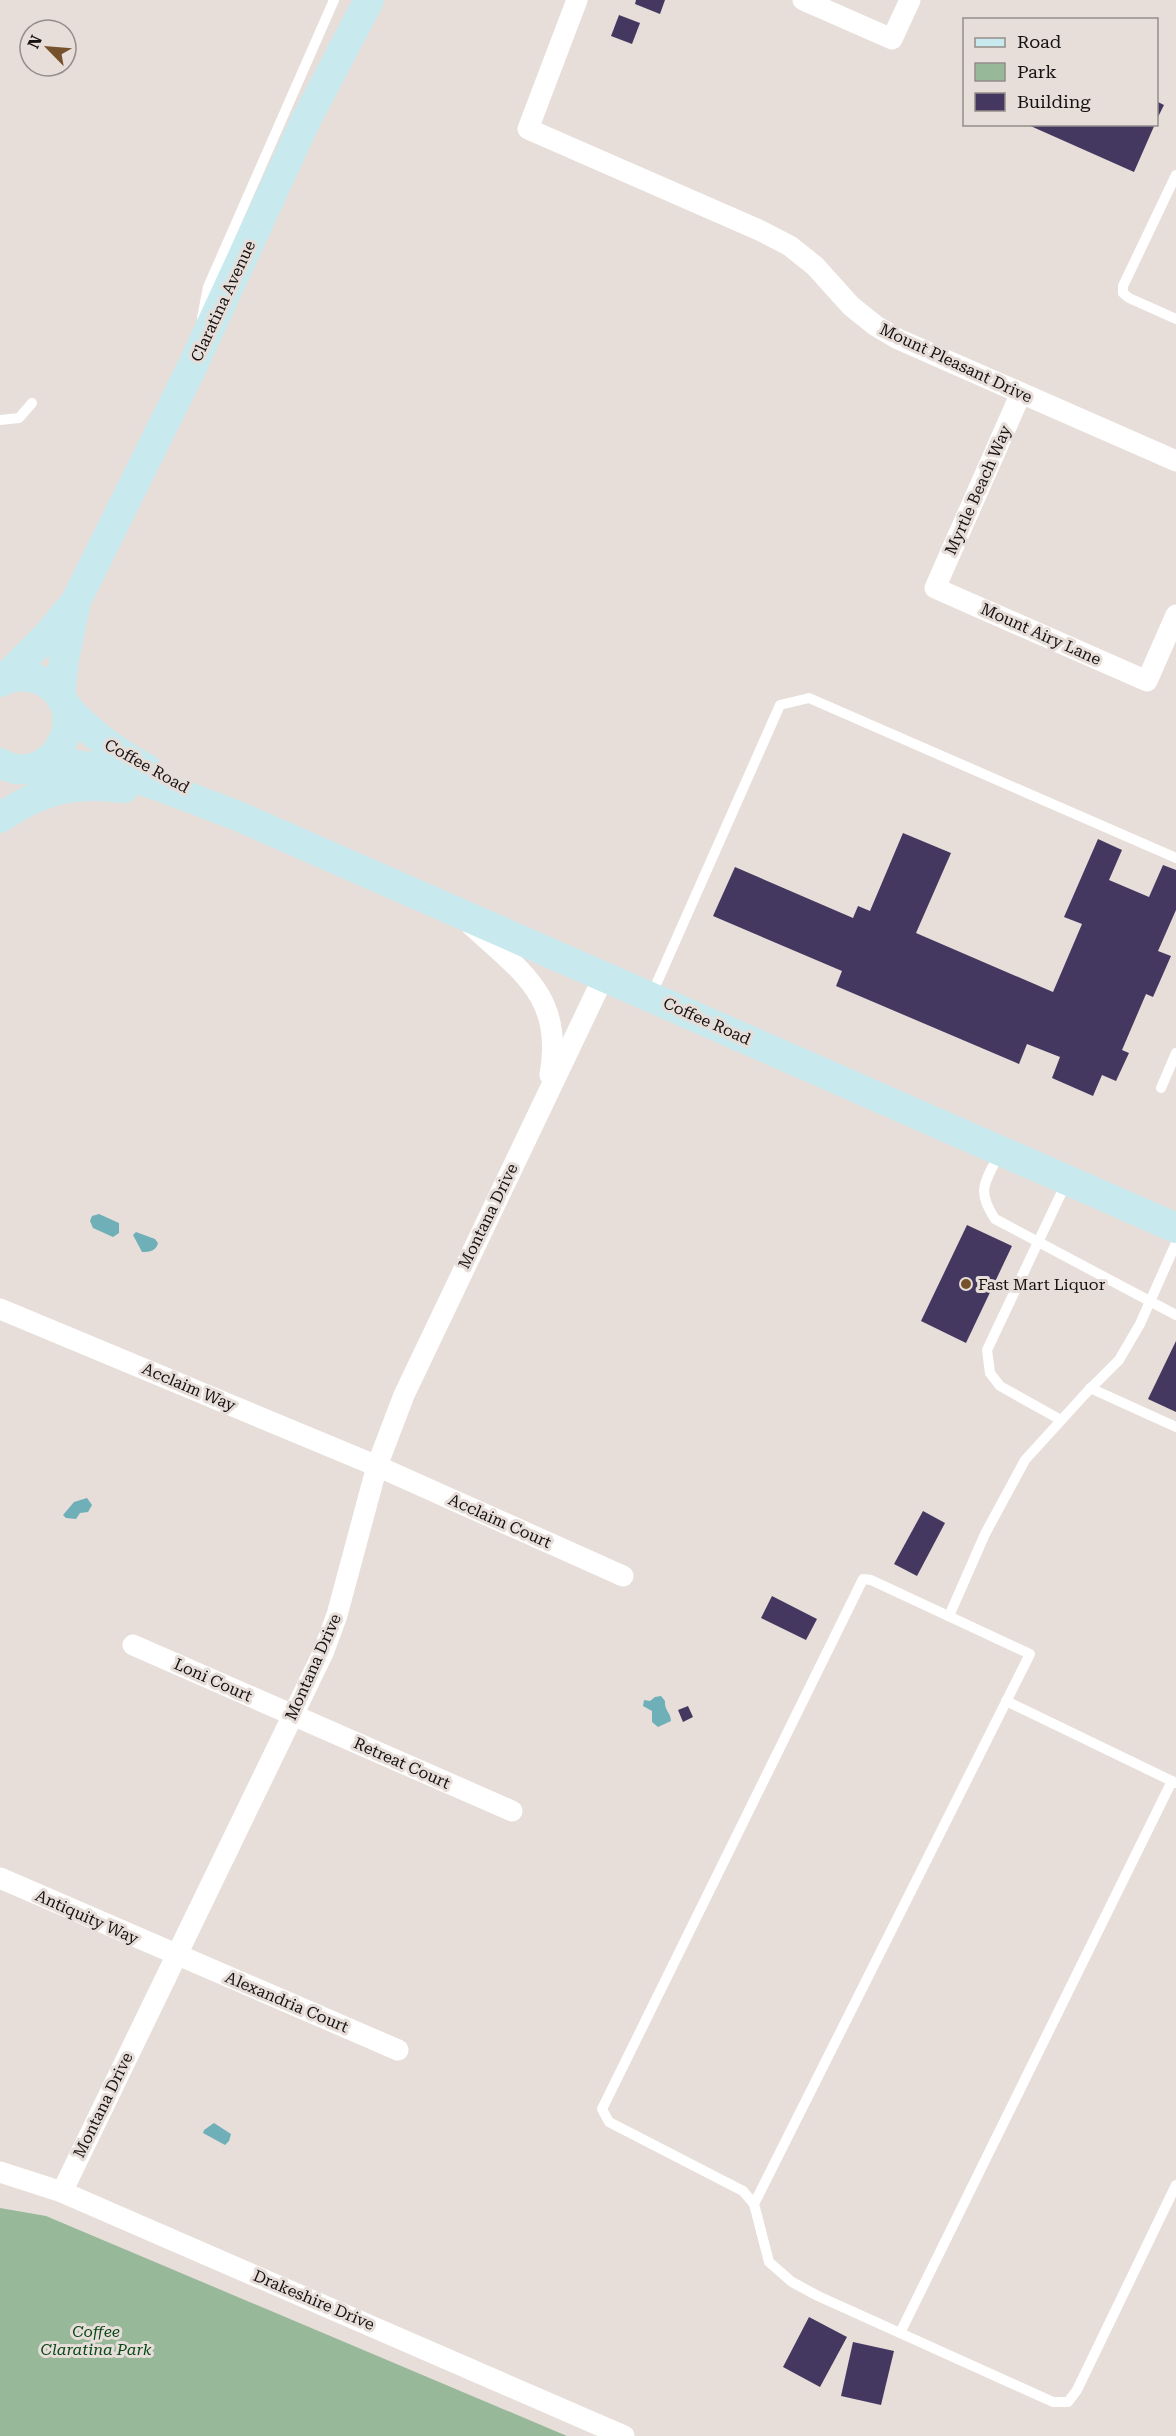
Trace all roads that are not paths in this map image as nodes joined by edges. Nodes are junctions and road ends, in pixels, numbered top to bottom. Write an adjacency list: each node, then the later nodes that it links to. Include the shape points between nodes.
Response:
1 (333, 0): 8 (lane, via 208,287)
2 (369, 0): 8 (main road, Claratina Avenue, via 305,122)
3 (577, 0): 9 (street, Mount Pleasant Drive, via 528,129 790,246 815,266 850,306 876,326)
4 (803, 0): 5 (street, via 892,39)
5 (910, 0)
6 (1176, 175): 7 (lane, via 1123,286 1129,298)
7 (1176, 319)
8 (191, 369): 14 (main road, Claratina Avenue)
9 (1021, 393): 12 (street, Mount Pleasant Drive); 13 (street, Myrtle Beach Way)
10 (32, 402): 11 (lane, via 19,418)
11 (0, 420)
12 (1176, 461)
13 (935, 588): 15 (street, Mount Airy Lane, via 1147,681)
14 (76, 602): 16 (main road, Claratina Avenue); 17 (main road, Claratina Avenue, via 64,659)
15 (1176, 615)
16 (2, 681): 17 (main road, Coffee Road, via 32,677 46,683)
17 (62, 701): 18 (main road, Claratina Avenue, via 68,719 61,747); 20 (main road, Coffee Road, via 95,737 123,756)
18 (22, 764): 19 (main road); 20 (main road, Coffee Road, via 77,763 123,773)
19 (0, 789)
20 (238, 816): 21 (main road, via 131,789 97,785 44,793); 23 (main road, Coffee Road)
21 (0, 818)
22 (1176, 858): 25 (lane, via 809,698 780,705)
23 (457, 912): 24 (main road, Coffee Road); 28 (street, Montana Drive, via 516,967 544,1001 553,1029 554,1056)
24 (604, 976): 25 (main road, Coffee Road); 28 (street, Montana Drive)
25 (651, 997): 29 (main road, Coffee Road)
26 (1176, 1053): 27 (lane)
27 (1161, 1088)
28 (546, 1097): 40 (street, Montana Drive, via 430,1336)
29 (1001, 1151): 30 (main road, Coffee Road); 32 (lane, via 983,1189 985,1204 995,1219)
30 (1067, 1180): 31 (main road, Coffee Road); 32 (lane)
31 (1176, 1228)
32 (1038, 1243): 34 (lane); 38 (lane, via 987,1350 990,1373 1000,1386)
33 (1176, 1243): 34 (lane)
34 (1149, 1302): 36 (lane); 37 (lane, via 1119,1360)
35 (0, 1309): 40 (street, Acclaim Way)
36 (1176, 1315)
37 (1090, 1388): 38 (lane); 39 (lane)
38 (1061, 1420): 42 (lane, via 1025,1460 985,1534)
39 (1176, 1427)
40 (377, 1466): 41 (street, Acclaim Court); 45 (street, Montana Drive, via 337,1615)
41 (623, 1576)
42 (949, 1616): 44 (lane, via 1030,1654); 54 (lane, via 871,1580 863,1580 602,2109 609,2122 743,2191)
43 (133, 1645): 45 (street, Loni Court)
44 (1006, 1701): 46 (lane); 54 (lane)
45 (292, 1715): 47 (street, Retreat Court); 49 (street, Montana Drive)
46 (1174, 1782): 55 (lane)
47 (512, 1811)
48 (0, 1878): 49 (street, Antiquity Way)
49 (175, 1955): 50 (street, Alexandria Court); 53 (street, Montana Drive)
50 (398, 2050)
51 (0, 2172): 53 (street, Drakeshire Drive)
52 (1176, 2185): 55 (lane, via 1068,2402 1053,2402)
53 (62, 2192): 56 (street, Drakeshire Drive)
54 (754, 2204): 55 (lane, via 769,2262 792,2282)
55 (900, 2333)
56 (624, 2436)

